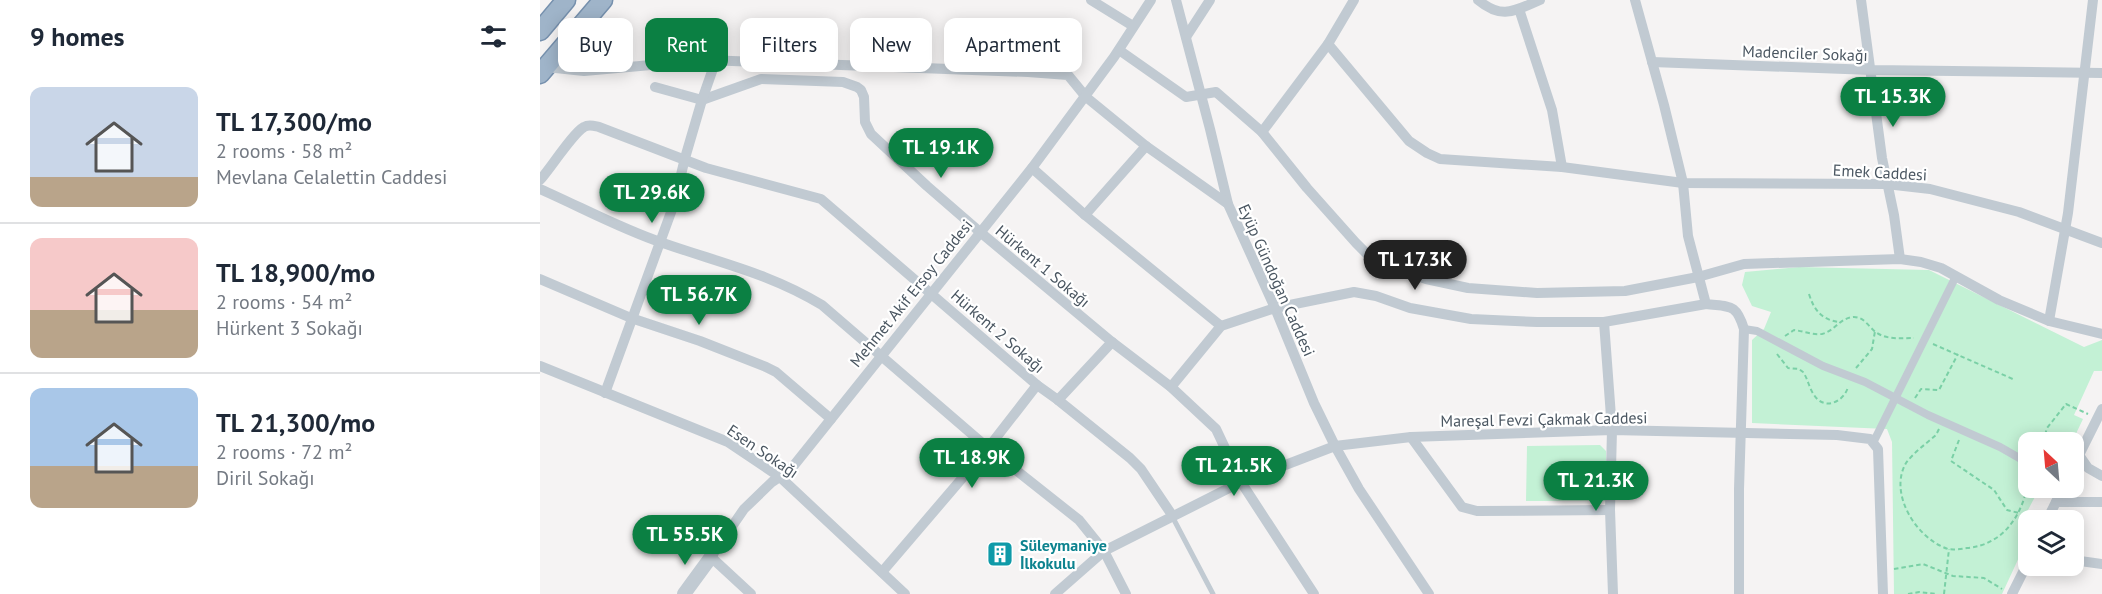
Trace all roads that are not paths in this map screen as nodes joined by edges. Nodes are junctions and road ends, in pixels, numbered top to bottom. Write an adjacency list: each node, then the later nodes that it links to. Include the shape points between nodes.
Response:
1 (567, 0): 15 (highway)
2 (603, 0): 22 (highway)
3 (1091, 0): 14 (street)
4 (1151, 0): 14 (street, Mehmet Akif Ersoy Caddesi)
5 (1176, 0): 16 (street)
6 (1210, 0): 16 (street)
7 (1354, 0): 17 (street)
8 (1479, 0): 13 (street, via 1491,10)
9 (1540, 0): 13 (street)
10 (1635, 0): 20 (street)
11 (1861, 0): 23 (street)
12 (2093, 0): 25 (street)
13 (1519, 9): 34 (street, via 1552,110)
14 (1133, 26): 18 (street, Mehmet Akif Ersoy Caddesi)
15 (540, 31)
16 (1186, 37): 28 (street)
17 (1328, 44): 31 (street); 34 (street, Emek Caddesi, via 1409,141 1427,153 1440,159)
18 (1119, 50): 28 (street, via 1186,97); 29 (street, Mehmet Akif Ersoy Caddesi)
19 (728, 60): 29 (street, Eyüp Gündoğan Caddesi, via 1068,75)
20 (1652, 62): 23 (street, Madenciler Sokağı); 37 (street)
21 (645, 66): 22 (street, Eyüp Gündoğan Caddesi)
22 (543, 70)
23 (1872, 70): 25 (street, Madenciler Sokağı); 38 (street)
24 (712, 72): 30 (street)
25 (2086, 72): 26 (street, Madenciler Sokağı); 42 (street)
26 (2102, 73)
27 (655, 87): 30 (street)
28 (1200, 94): 31 (street, via 1216,92); 40 (street)
29 (1086, 97): 32 (street, Eyüp Gündoğan Caddesi); 35 (street, Mehmet Akif Ersoy Caddesi)
30 (702, 100): 33 (street); 43 (street, Hürkent 1 Sokağı, via 761,79 851,83 861,90 865,122 871,134)
31 (1262, 132): 47 (street, via 1356,243 1371,258 1391,268 1468,288 1537,293 1625,291)
32 (1146, 146): 40 (street, Eyüp Gündoğan Caddesi); 41 (street)
33 (685, 158): 36 (street, via 590,125 576,135); 44 (street); 50 (street, Hürkent 2 Sokağı, via 706,168 821,199)
34 (1562, 166): 37 (street, Emek Caddesi)
35 (1032, 168): 41 (street); 43 (street, Mehmet Akif Ersoy Caddesi)
36 (540, 180)
37 (1683, 183): 38 (street, Emek Caddesi); 47 (street, via 1688,236)
38 (1886, 184): 42 (street, Emek Caddesi, via 1974,199); 46 (street)
39 (540, 189): 44 (street)
40 (1228, 204): 52 (street, Eyüp Gündoğan Caddesi)
41 (1085, 214): 56 (street)
42 (2065, 230): 45 (street, Emek Caddesi); 54 (street)
43 (981, 232): 50 (street, Mehmet Akif Ersoy Caddesi); 59 (street, Hürkent 1 Sokağı)
44 (661, 242): 53 (street); 60 (street, via 754,271 798,290 822,305)
45 (2102, 243)
46 (1900, 259): 47 (street, via 1744,264); 49 (street, via 1941,268)
47 (1698, 277): 51 (street)
48 (540, 279): 53 (street)
49 (1954, 279): 54 (street); 65 (street)
50 (931, 293): 60 (street, Mehmet Akif Ersoy Caddesi); 62 (street, Hürkent 2 Sokağı)
51 (1706, 304): 55 (street); 57 (street, via 1732,307)
52 (1275, 308): 55 (street, via 1354,292 1471,319); 56 (street); 74 (street, Eyüp Gündoğan Caddesi)
53 (631, 318): 64 (street); 68 (street, via 776,372)
54 (2049, 321): 58 (street)
55 (1604, 322): 69 (street)
56 (1221, 326): 63 (street)
57 (1743, 328): 65 (street, via 1757,331); 70 (street)
58 (2102, 334)
59 (1112, 342): 63 (street, Hürkent 1 Sokağı); 66 (street)
60 (881, 356): 68 (street, Mehmet Akif Ersoy Caddesi); 75 (street)
61 (540, 366): 64 (street, Esen Sokağı)
62 (1037, 385): 66 (street, Hürkent 2 Sokağı); 75 (street)
63 (1171, 387): 80 (street, Hürkent 1 Sokağı, via 1216,429)
64 (605, 393): 79 (street, Esen Sokağı, via 728,442)
65 (1896, 398): 72 (street); 76 (street)
66 (1058, 400): 86 (street, Hürkent 2 Sokağı, via 1141,469)
67 (2100, 413): 73 (street)
68 (831, 418): 79 (street, Mehmet Akif Ersoy Caddesi, via 791,469)
69 (1612, 430): 70 (street, Mareşal Fevzi Çakmak Caddesi); 71 (street, Mareşal Fevzi Çakmak Caddesi); 84 (street)
70 (1741, 433): 72 (street, Mareşal Fevzi Çakmak Caddesi, via 1837,435 1870,439); 102 (street)
71 (1412, 437): 74 (street, Mareşal Fevzi Çakmak Caddesi); 84 (street, via 1462,507 1477,511)
72 (1873, 443): 103 (street, via 1878,449)
73 (2084, 445)
74 (1335, 446): 80 (street, Mareşal Fevzi Çakmak Caddesi); 100 (street, Eyüp Gündoğan Caddesi)
75 (988, 448): 87 (street, via 1079,520); 91 (street)
76 (2018, 458)
77 (2084, 462): 78 (street)
78 (2102, 476)
79 (780, 477): 88 (street, Mehmet Akif Ersoy Caddesi, via 744,509); 91 (street, Esen Sokağı)
80 (1241, 482): 86 (street, Mareşal Fevzi Çakmak Caddesi); 99 (street, Hürkent 1 Sokağı)
81 (2058, 498): 82 (street)
82 (2056, 502): 83 (street); 85 (street)
83 (2102, 502)
84 (1610, 510): 101 (street)
85 (2052, 510)
86 (1172, 515): 87 (street, Mareşal Fevzi Çakmak Caddesi); 98 (lane)
87 (1104, 551): 96 (street, Mareşal Fevzi Çakmak Caddesi); 97 (street)
88 (711, 557): 93 (street, Mehmet Akif Ersoy Caddesi); 94 (street)
89 (2084, 562): 90 (street)
90 (2102, 564)
91 (882, 572): 95 (street, Esen Sokağı)
92 (2021, 576): 104 (street)
93 (684, 594)
94 (751, 594)
95 (905, 594)
96 (1055, 594)
97 (1126, 594)
98 (1213, 594)
99 (1314, 594)
100 (1429, 594)
101 (1613, 594)
102 (1739, 594)
103 (1883, 594)
104 (2012, 594)

